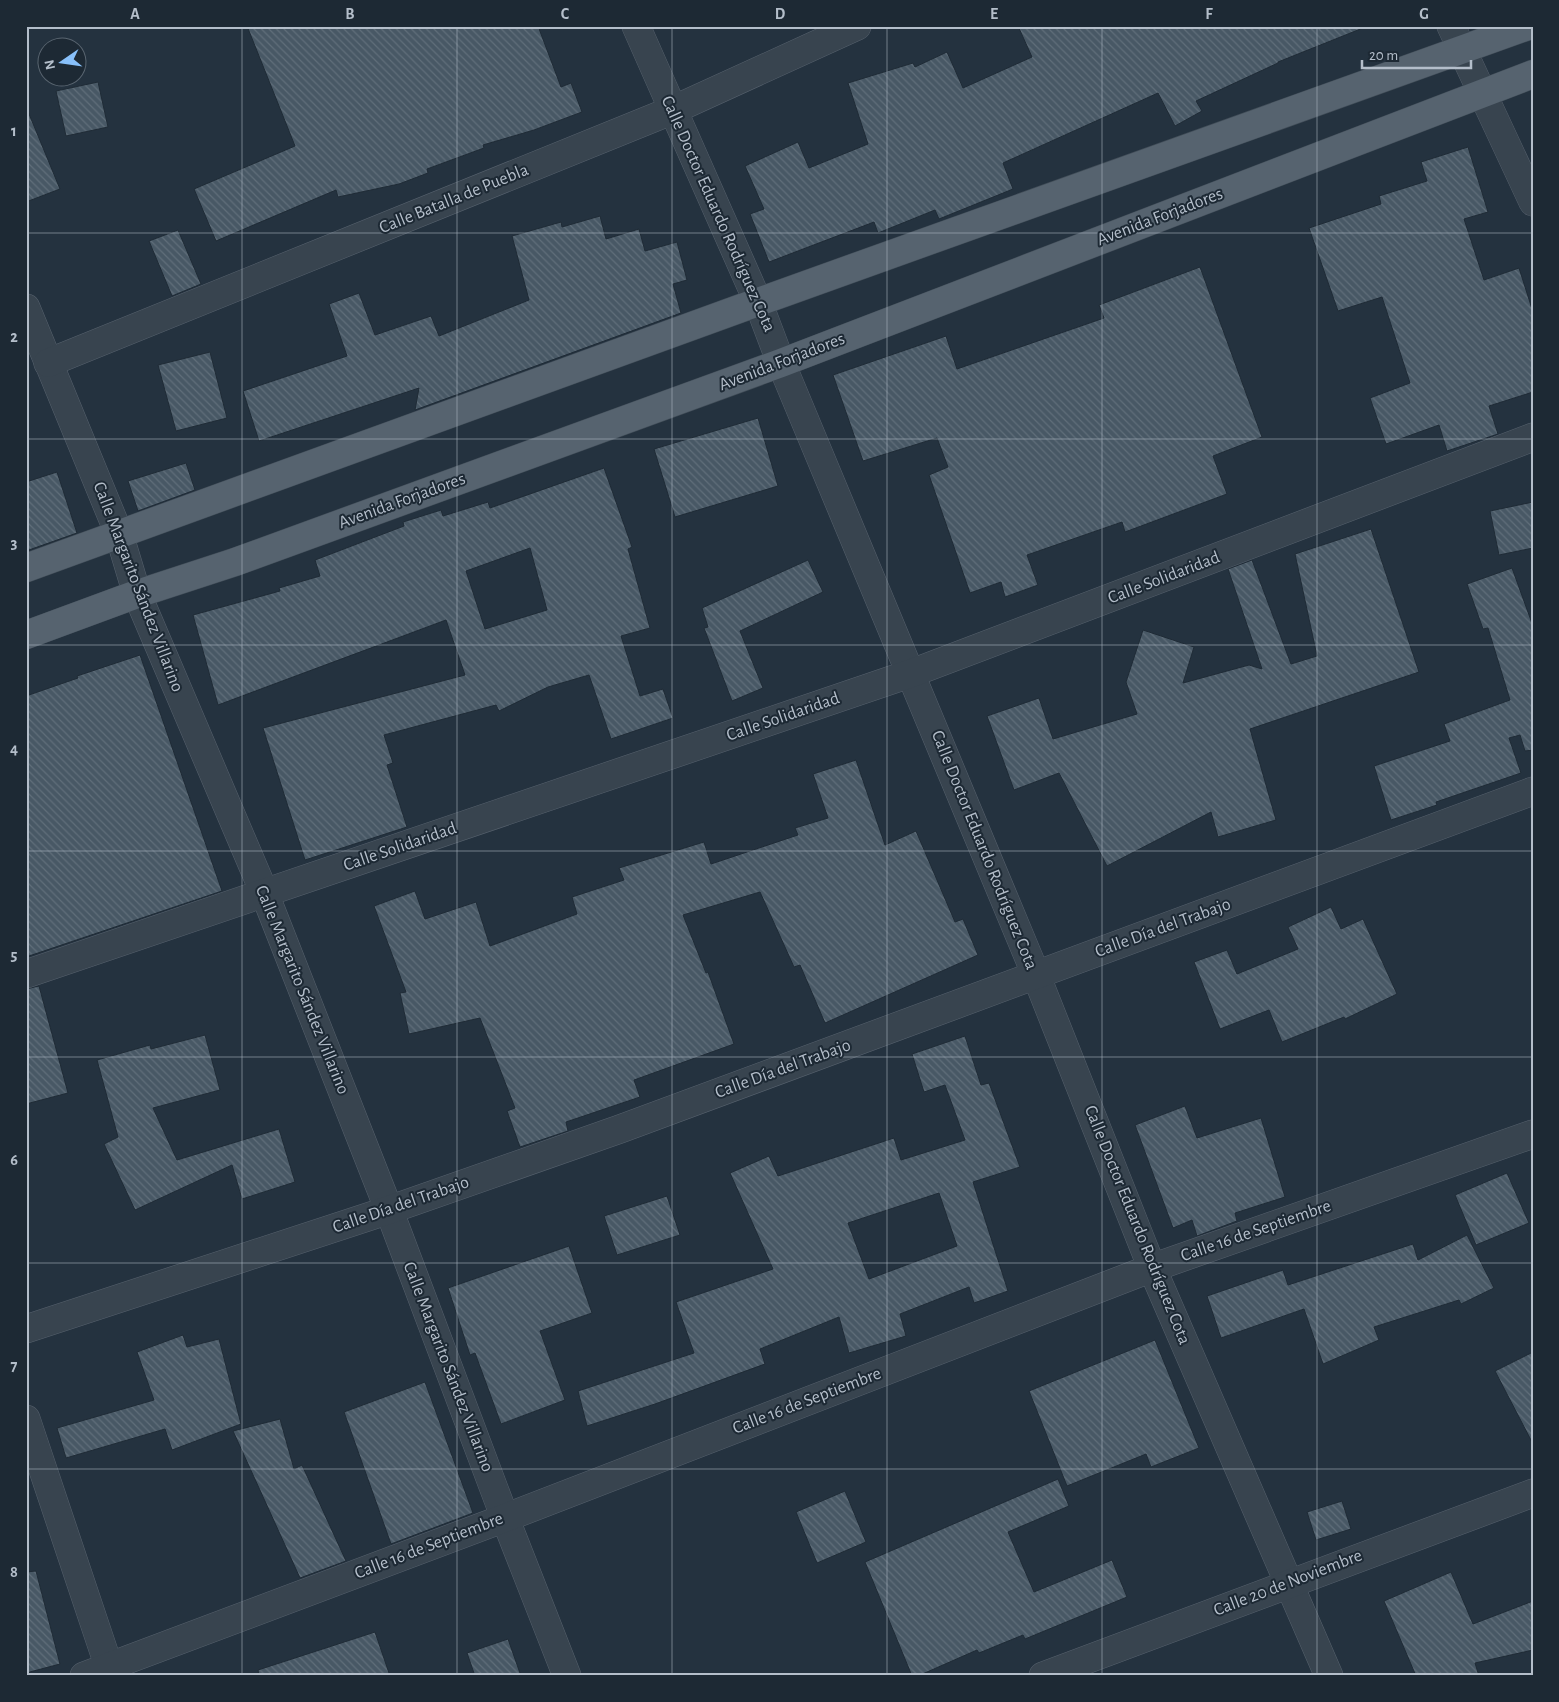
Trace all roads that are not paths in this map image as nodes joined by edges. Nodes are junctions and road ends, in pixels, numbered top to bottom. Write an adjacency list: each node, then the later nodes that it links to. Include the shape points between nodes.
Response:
1 (636, 26): 8 (street, Calle Doctor Eduardo Rodríguez Cota)
2 (857, 26): 8 (street, Calle Batalla de Puebla)
3 (1451, 26): 5 (street)
4 (1528, 26): 5 (main road)
5 (1462, 51): 7 (street); 10 (main road)
6 (1533, 74): 7 (main road, Avenida Forjadores)
7 (1481, 93): 9 (street); 13 (main road, Avenida Forjadores)
8 (673, 110): 10 (street, Calle Doctor Eduardo Rodríguez Cota); 12 (street, Calle Batalla de Puebla)
9 (1533, 202)
10 (758, 302): 13 (street, Calle Doctor Eduardo Rodríguez Cota); 15 (main road)
11 (26, 308): 12 (street, Calle Margarito Sández Villarino)
12 (48, 363): 15 (street, Calle Margarito Sández Villarino)
13 (782, 363): 17 (main road, Avenida Forjadores, via 235,562); 19 (street, Calle Doctor Eduardo Rodríguez Cota)
14 (1533, 437): 19 (street, Calle Solidaridad)
15 (119, 534): 16 (main road); 17 (street, Calle Margarito Sández Villarino)
16 (26, 568)
17 (137, 594): 18 (main road, Avenida Forjadores); 21 (street, Calle Margarito Sández Villarino)
18 (26, 634)
19 (912, 674): 21 (street, Calle Solidaridad); 23 (street, Calle Doctor Eduardo Rodríguez Cota)
20 (1533, 791): 23 (street, Calle Día del Trabajo)
21 (264, 892): 22 (street, Calle Solidaridad); 25 (street, Calle Margarito Sández Villarino)
22 (26, 974)
23 (1036, 975): 25 (street, Calle Día del Trabajo, via 620,1129); 26 (street, Calle Doctor Eduardo Rodríguez Cota)
24 (1533, 1134): 26 (street, Calle 16 de Septiembre)
25 (389, 1210): 27 (street, Calle Día del Trabajo); 30 (street, Calle Margarito Sández Villarino)
26 (1152, 1268): 30 (street, Calle 16 de Septiembre); 31 (street, Calle Doctor Eduardo Rodríguez Cota)
27 (26, 1328)
28 (26, 1419): 32 (street)
29 (1533, 1492): 31 (street, Calle 20 de Noviembre)
30 (505, 1518): 32 (street, Calle 16 de Septiembre); 33 (street, Calle Margarito Sández Villarino)
31 (1289, 1582): 34 (street, Calle 20 de Noviembre); 35 (street, Calle Doctor Eduardo Rodríguez Cota)
32 (102, 1673)
33 (567, 1676)
34 (1043, 1676)
35 (1329, 1676)

